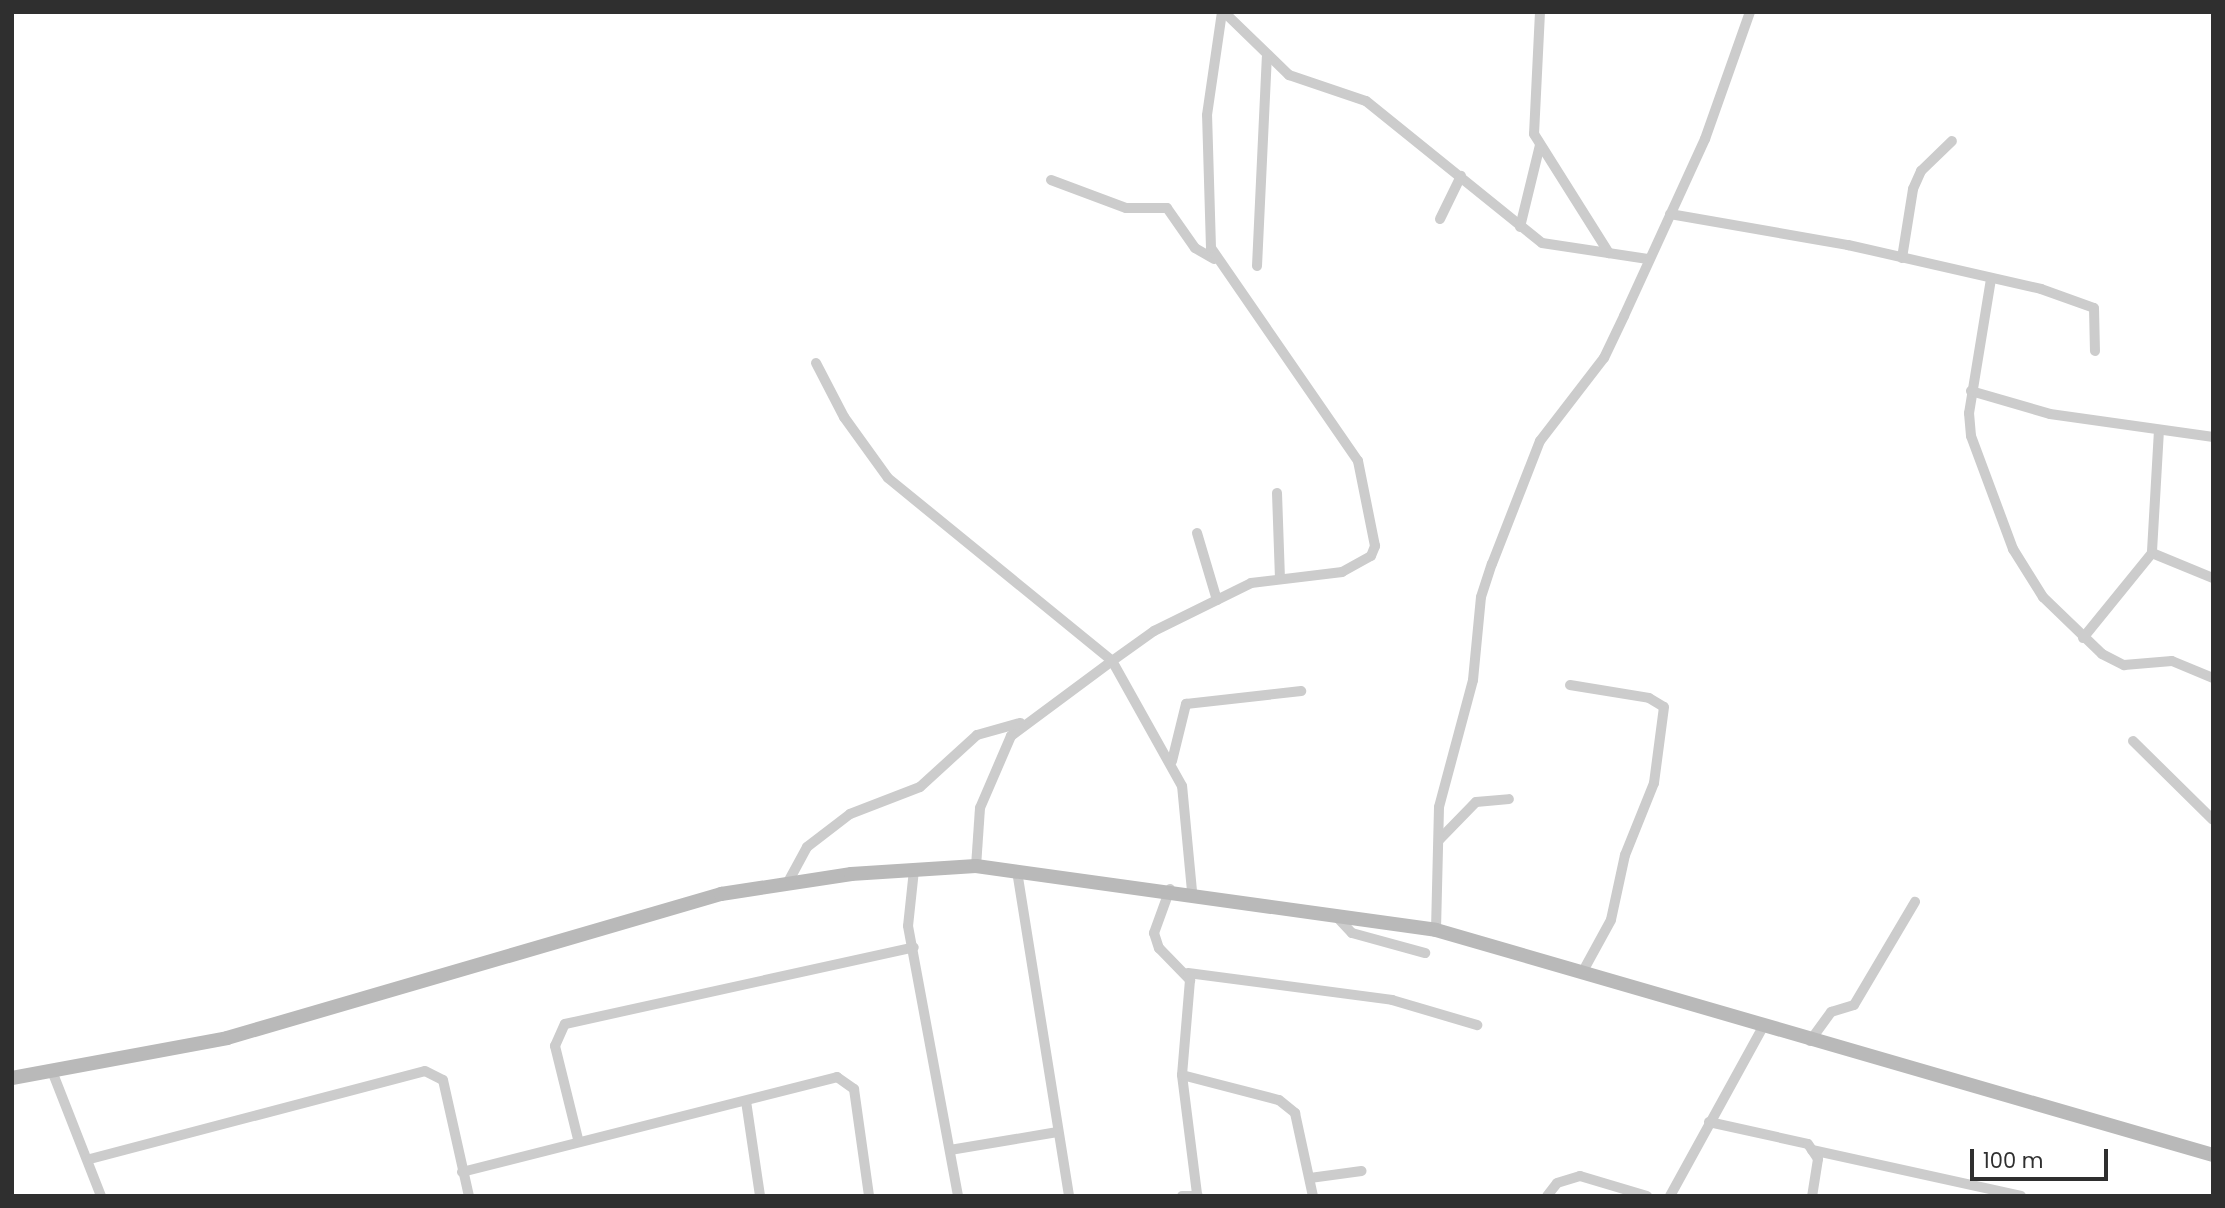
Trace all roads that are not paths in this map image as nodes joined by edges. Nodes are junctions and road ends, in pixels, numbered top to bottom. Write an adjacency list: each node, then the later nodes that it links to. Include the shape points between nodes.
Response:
1 (1223, 12): 4 (street); 14 (street, via 1207,115)
2 (1540, 12): 6 (street, via 1532,114)
3 (1750, 12): 9 (street, via 1705,139)
4 (1267, 57): 7 (street, via 1289,75 1366,101); 16 (street)
5 (1952, 141): 13 (street, via 1921,171 1913,189)
6 (1540, 145): 11 (street); 12 (street)
7 (1461, 176): 10 (street); 11 (street)
8 (1051, 180): 14 (street, via 1068,192 1126,208 1167,208 1195,248)
9 (1670, 214): 13 (street); 15 (street)
10 (1440, 219)
11 (1520, 227): 12 (street, via 1542,243)
12 (1609, 253): 15 (street)
13 (1902, 258): 17 (street)
14 (1214, 259): 26 (street, via 1263,319 1363,472 1374,532 1371,556 1342,572)
15 (1648, 259): 39 (street, via 1604,358 1540,441 1492,564 1481,597 1472,680 1439,807)
16 (1257, 266)
17 (1991, 279): 18 (street, via 2094,308); 20 (street)
18 (2095, 351)
19 (816, 363): 30 (street, via 844,417 888,478)
20 (1971, 391): 21 (street, via 2050,414); 29 (street, via 1971,436 2002,526 2043,597)
21 (2159, 430): 22 (street); 25 (street)
22 (2213, 437)
23 (1277, 493): 26 (street)
24 (1197, 533): 28 (street)
25 (2152, 553): 27 (street); 29 (street)
26 (1280, 576): 28 (street)
27 (2213, 578)
28 (1217, 600): 30 (street)
29 (2083, 638): 31 (street, via 2124,665 2172,661)
30 (1112, 661): 34 (street); 36 (street)
31 (2213, 678)
32 (1570, 685): 52 (street, via 1649,698 1664,707 1654,783 1625,855 1611,920)
33 (1301, 691): 36 (street, via 1186,704)
34 (1025, 721): 40 (street, via 1011,736 984,796); 43 (street, via 978,734 920,787 850,814 807,847)
35 (2133, 741): 38 (street)
36 (1172, 761): 45 (street, via 1184,796)
37 (1509, 799): 39 (street, via 1476,802)
38 (2213, 820)
39 (1439, 841): 48 (street)
40 (976, 866): 41 (main road); 42 (main road)
41 (914, 870): 43 (main road); 49 (street, via 908,912)
42 (1017, 871): 44 (main road); 61 (street)
43 (787, 884): 56 (main road, via 721,894 227,1038)
44 (1170, 888): 45 (main road); 51 (street, via 1155,940)
45 (1192, 891): 47 (main road)
46 (1915, 902): 55 (street, via 1854,1006 1831,1012)
47 (1335, 914): 48 (main road); 50 (street, via 1352,933)
48 (1437, 930): 52 (main road)
49 (914, 947): 62 (street, via 565,1024 555,1046); 63 (street)
50 (1424, 953)
51 (1188, 973): 53 (street, via 1392,1000); 57 (street)
52 (1582, 973): 54 (main road)
53 (1477, 1026)
54 (1762, 1027): 55 (main road); 60 (street)
55 (1810, 1041): 65 (main road)
56 (52, 1071): 58 (main road); 66 (street)
57 (1182, 1075): 69 (street, via 1279,1100 1295,1113); 70 (street)
58 (12, 1078)
59 (747, 1101): 62 (street); 73 (street); 74 (street, via 837,1077 850,1081)
60 (1709, 1122): 64 (street, via 1808,1144); 81 (street)
61 (1058, 1132): 63 (street); 76 (street)
62 (578, 1139): 68 (street)
63 (950, 1150): 75 (street)
64 (1812, 1150): 82 (street, via 1818,1159); 83 (street)
65 (2213, 1155)
66 (90, 1159): 68 (street, via 425,1072 443,1080); 71 (street)
67 (1362, 1171): 69 (street)
68 (462, 1172): 72 (street)
69 (1310, 1178): 78 (street)
70 (1198, 1195): 77 (street)
71 (101, 1196)
72 (469, 1196)
73 (760, 1196)
74 (869, 1196)
75 (958, 1196)
76 (1069, 1196)
77 (1182, 1196)
78 (1312, 1196)
79 (1547, 1196): 80 (street, via 1557,1183 1580,1176)
80 (1647, 1196)
81 (1670, 1196)
82 (1812, 1196)
83 (2021, 1196)

